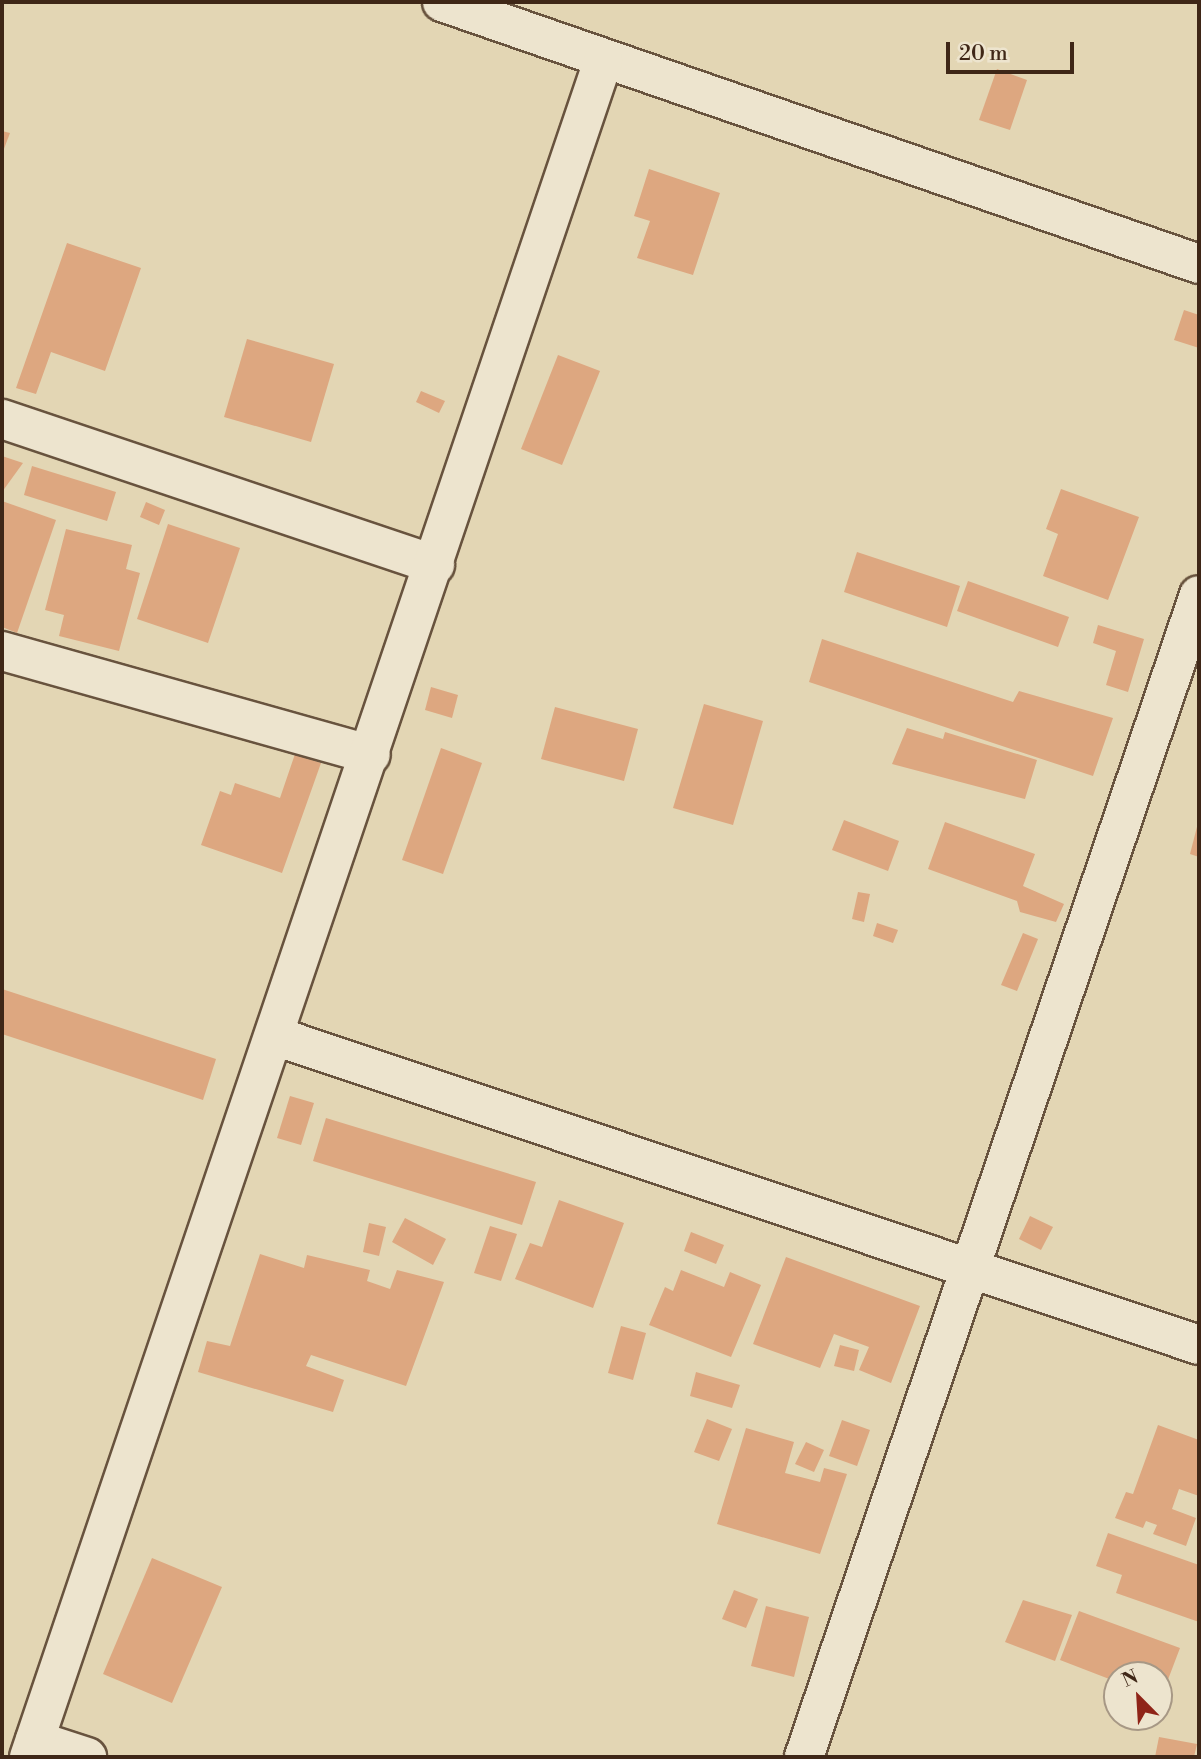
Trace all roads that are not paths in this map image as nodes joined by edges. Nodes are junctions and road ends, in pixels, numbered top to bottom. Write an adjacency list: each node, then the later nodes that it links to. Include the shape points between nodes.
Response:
1 (442, 2): 2 (street)
2 (603, 61): 3 (street); 5 (street)
3 (1199, 264)
4 (2, 419): 5 (street)
5 (435, 565): 8 (street)
6 (1199, 595): 10 (street)
7 (2, 651): 8 (street)
8 (371, 755): 9 (street)
9 (275, 1036): 10 (street); 12 (street)
10 (970, 1268): 11 (street); 14 (street)
11 (1199, 1345)
12 (32, 1749): 13 (street)
13 (87, 1757)
14 (804, 1757)

